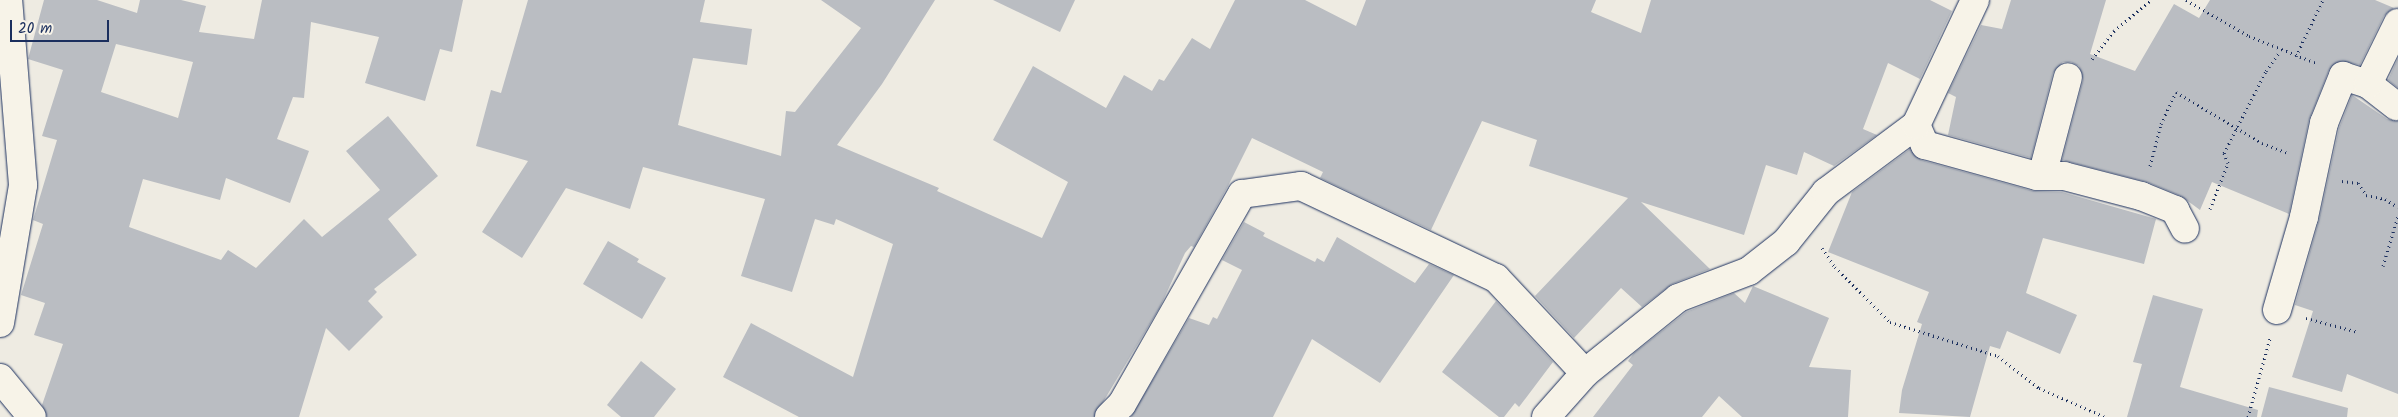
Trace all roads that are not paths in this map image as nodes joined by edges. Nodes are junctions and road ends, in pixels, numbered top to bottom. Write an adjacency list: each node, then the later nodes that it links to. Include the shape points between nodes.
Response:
1 (8, 0): 11 (street, via 23,185)
2 (1975, 0): 7 (street)
3 (2398, 23): 5 (street)
4 (2068, 77): 8 (street)
5 (2356, 80): 6 (street); 10 (street, via 2324,123)
6 (2396, 106)
7 (1916, 125): 8 (street, via 1926,146); 12 (street, via 1826,192 1786,242 1749,271 1678,298)
8 (2042, 176): 9 (street, via 2064,176 2141,196)
9 (2180, 220)
10 (2277, 310)
11 (0, 324)
12 (1585, 373): 15 (street, via 1496,278 1301,186 1242,194 1122,404); 16 (street)
13 (0, 378): 14 (street)
14 (32, 417)
15 (1109, 417)
16 (1546, 417)

